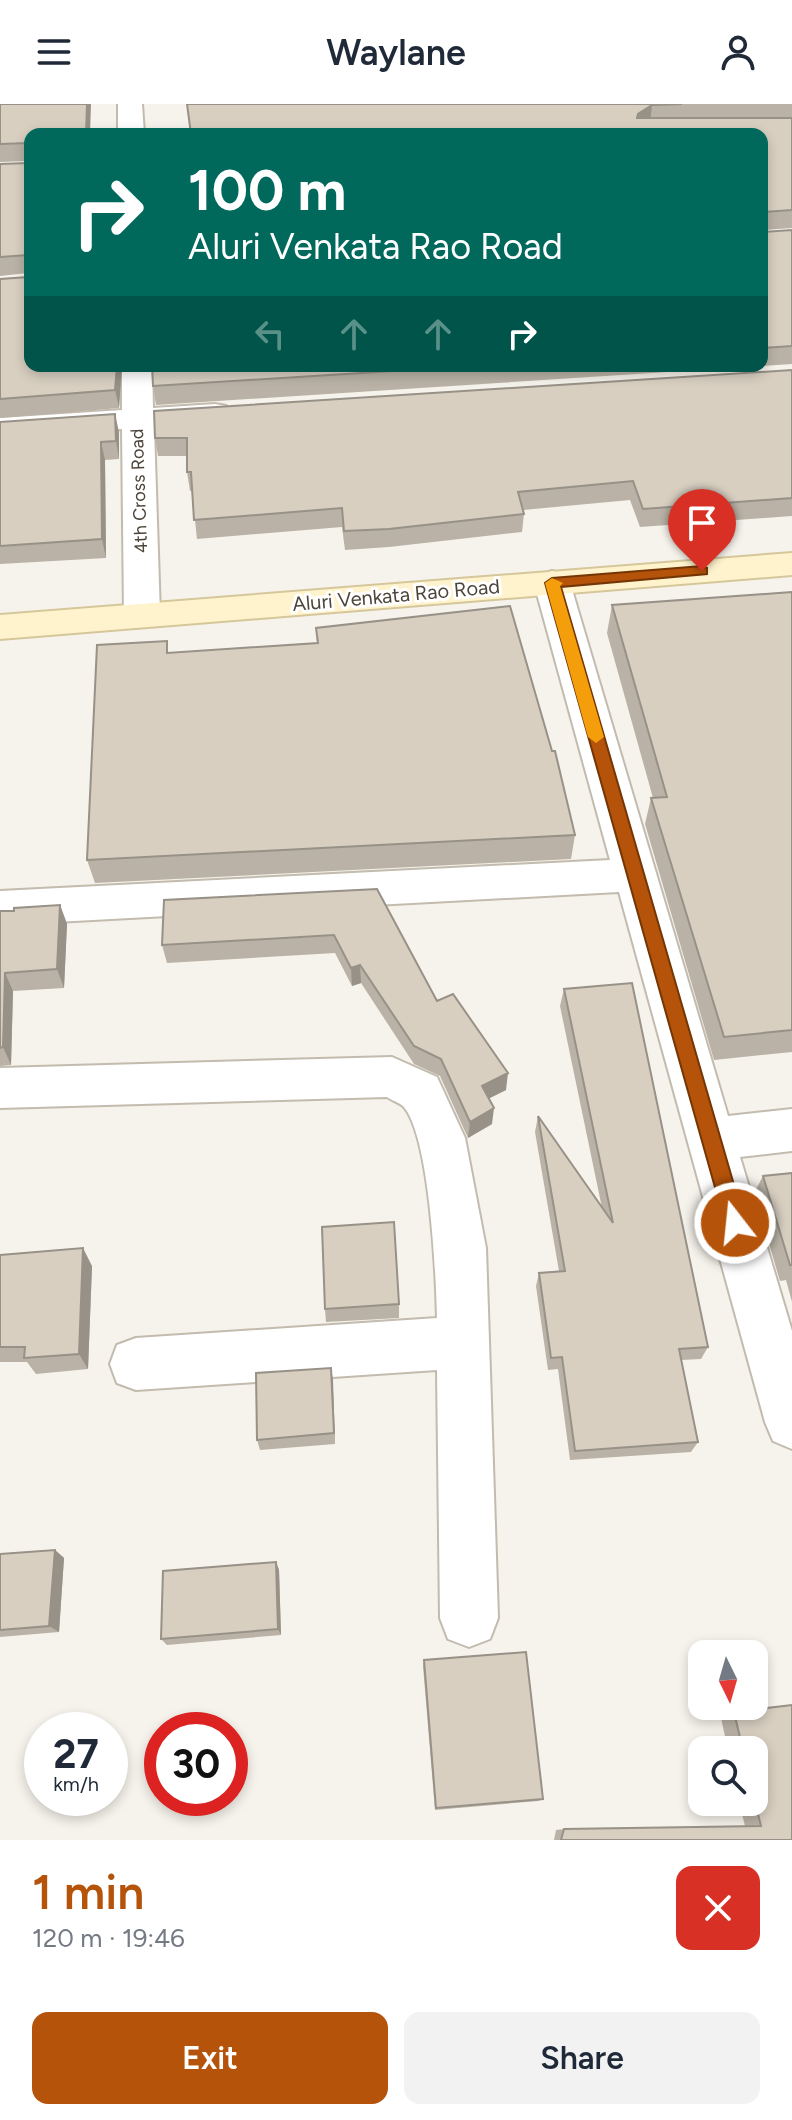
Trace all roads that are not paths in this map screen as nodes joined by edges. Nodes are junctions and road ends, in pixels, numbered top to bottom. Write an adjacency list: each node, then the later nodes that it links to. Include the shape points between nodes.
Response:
1 (130, 104): 2 (street)
2 (131, 128)
3 (137, 372): 5 (street, 4th Cross Road)
4 (246, 411): 5 (street)
5 (137, 418): 6 (street); 9 (street, 4th Cross Road)
6 (0, 428)
7 (792, 564): 8 (main road, Aluri Venkata Rao Road)
8 (552, 583): 9 (main road, Aluri Venkata Rao Road); 11 (street)
9 (142, 615): 10 (main road, Aluri Venkata Rao Road)
10 (0, 627)
11 (635, 875): 12 (street); 15 (street)
12 (0, 908)
13 (0, 1088): 16 (street, via 392,1077 420,1092 441,1138 461,1248)
14 (792, 1130): 15 (street)
15 (711, 1139): 18 (street)
16 (463, 1342): 17 (street); 19 (street)
17 (136, 1364)
18 (792, 1422)
19 (469, 1618)

